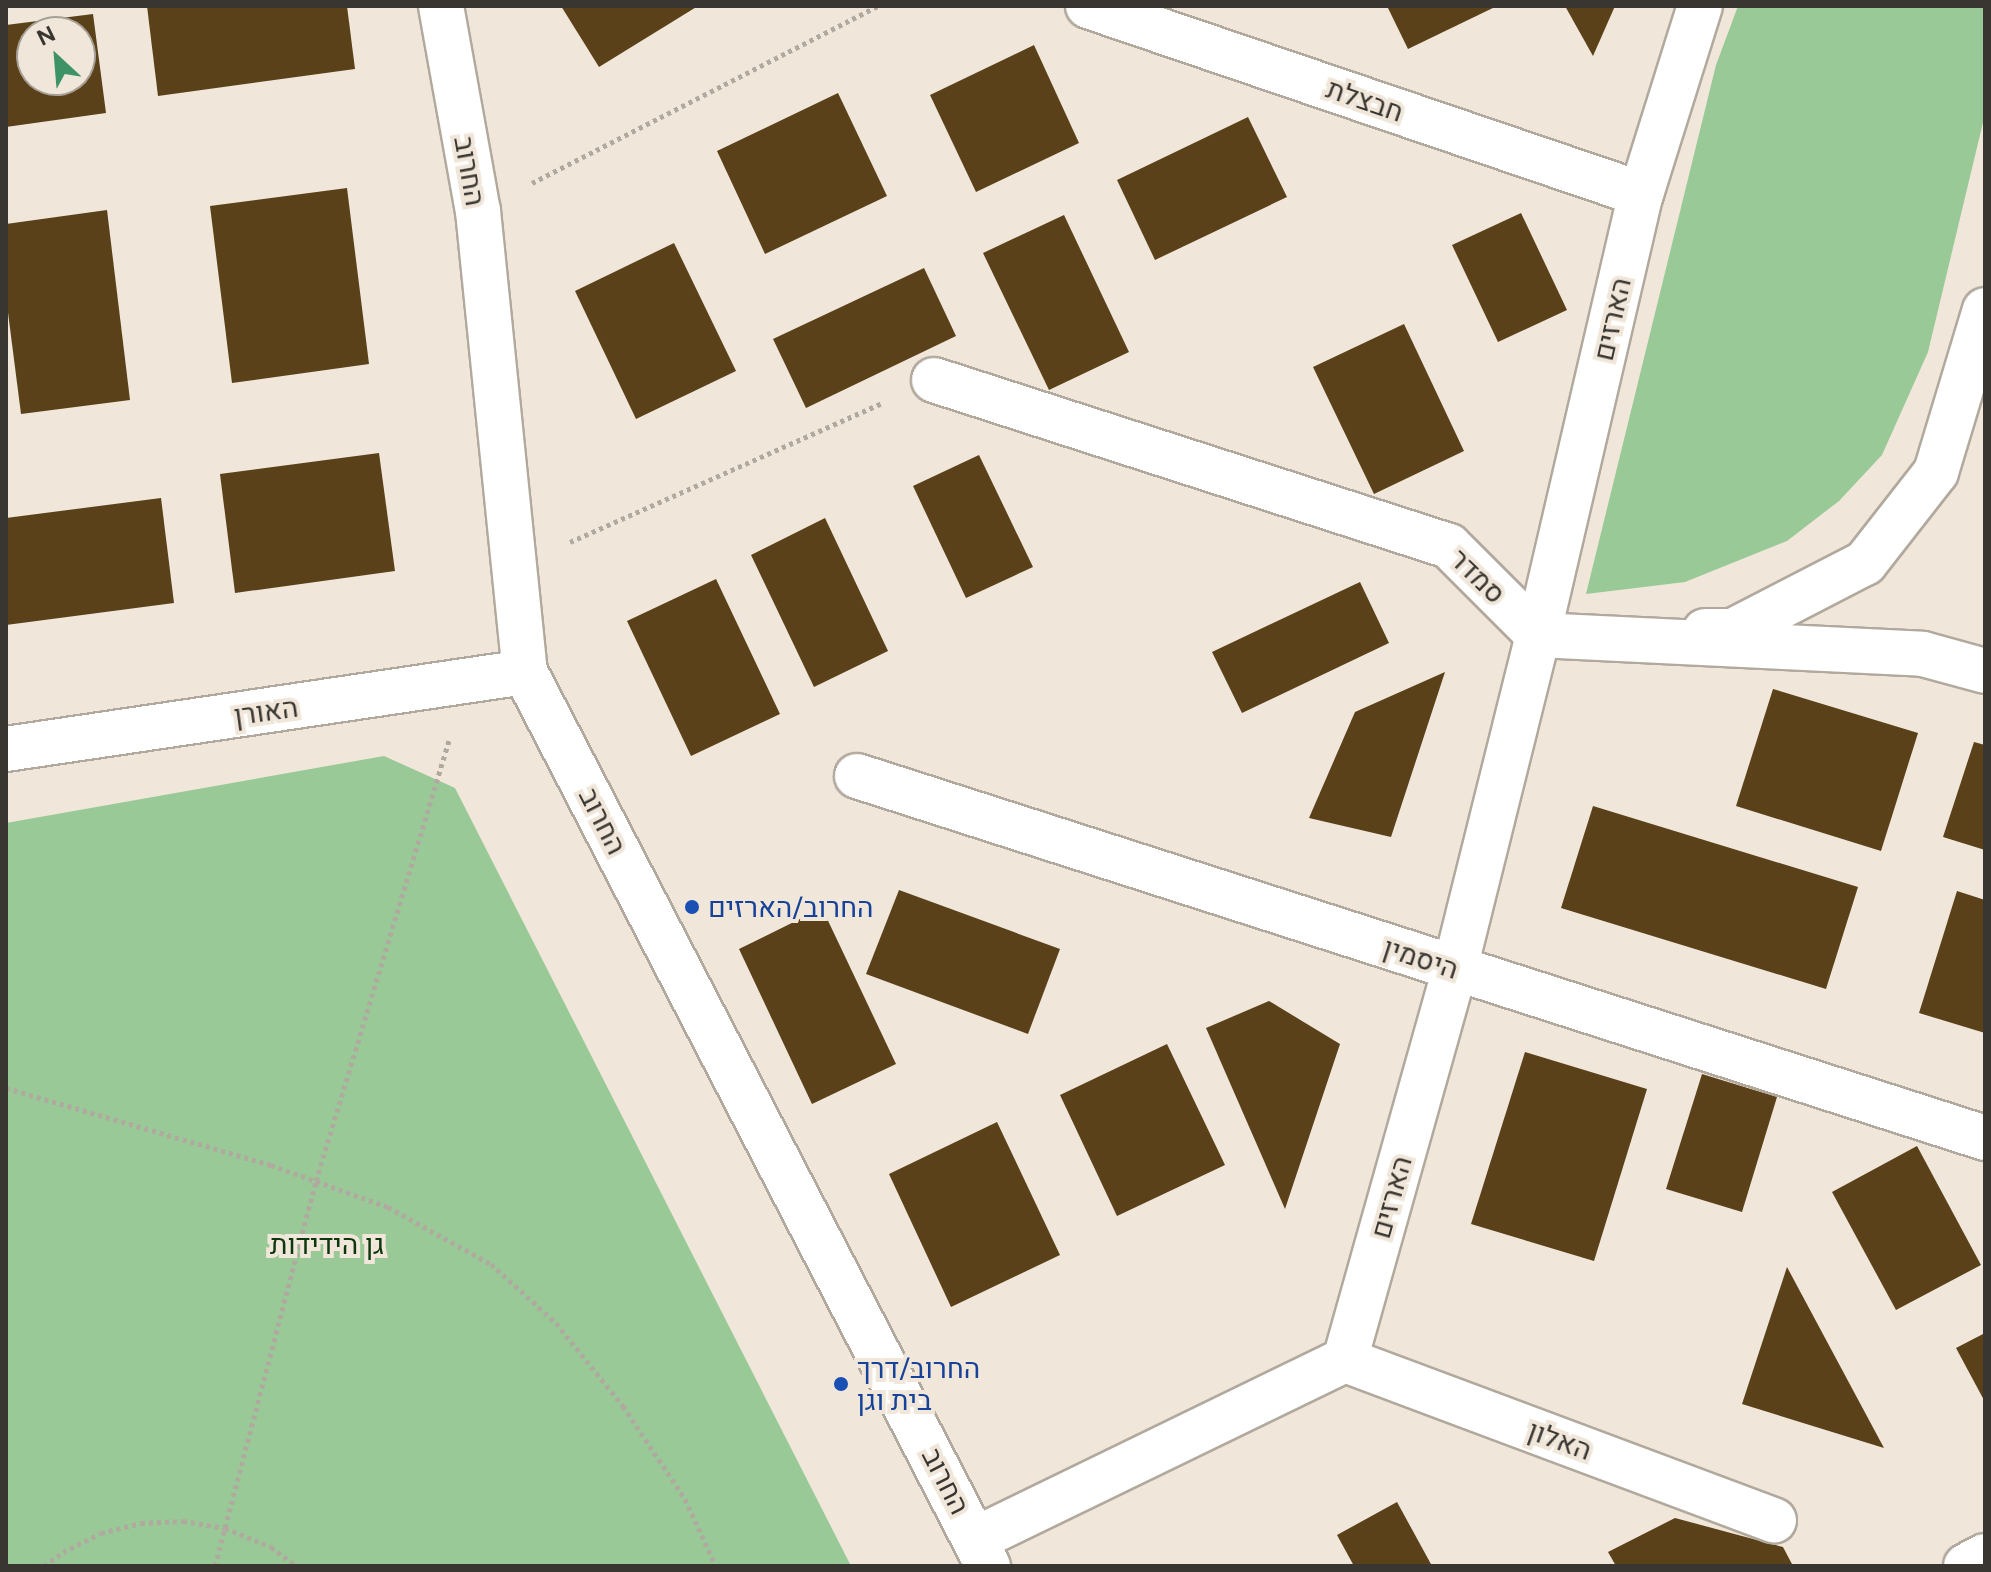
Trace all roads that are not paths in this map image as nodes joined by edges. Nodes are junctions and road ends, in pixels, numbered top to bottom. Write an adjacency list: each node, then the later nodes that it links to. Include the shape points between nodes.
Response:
1 (441, 6): 9 (street, החרוב, via 478,211)
2 (1088, 6): 4 (street, חבצלת)
3 (1700, 6): 4 (street, הארזים)
4 (1641, 194): 7 (street, הארזים)
5 (1985, 310): 7 (street, via 1936,472 1865,563 1733,631)
6 (934, 380): 7 (street, סמדר, via 1449,546)
7 (1538, 635): 8 (street, via 1923,654); 12 (street, הארזים)
8 (1985, 671)
9 (525, 672): 10 (street, האורן); 16 (street, החרוב)
10 (6, 749)
11 (857, 776): 12 (street, היסמין)
12 (1455, 968): 13 (street, היסמין); 14 (street, הארזים)
13 (1985, 1138)
14 (1345, 1360): 15 (street, האלון); 16 (street)
15 (1774, 1520)
16 (982, 1552)
17 (1985, 1556): 18 (street)
18 (1966, 1566)

